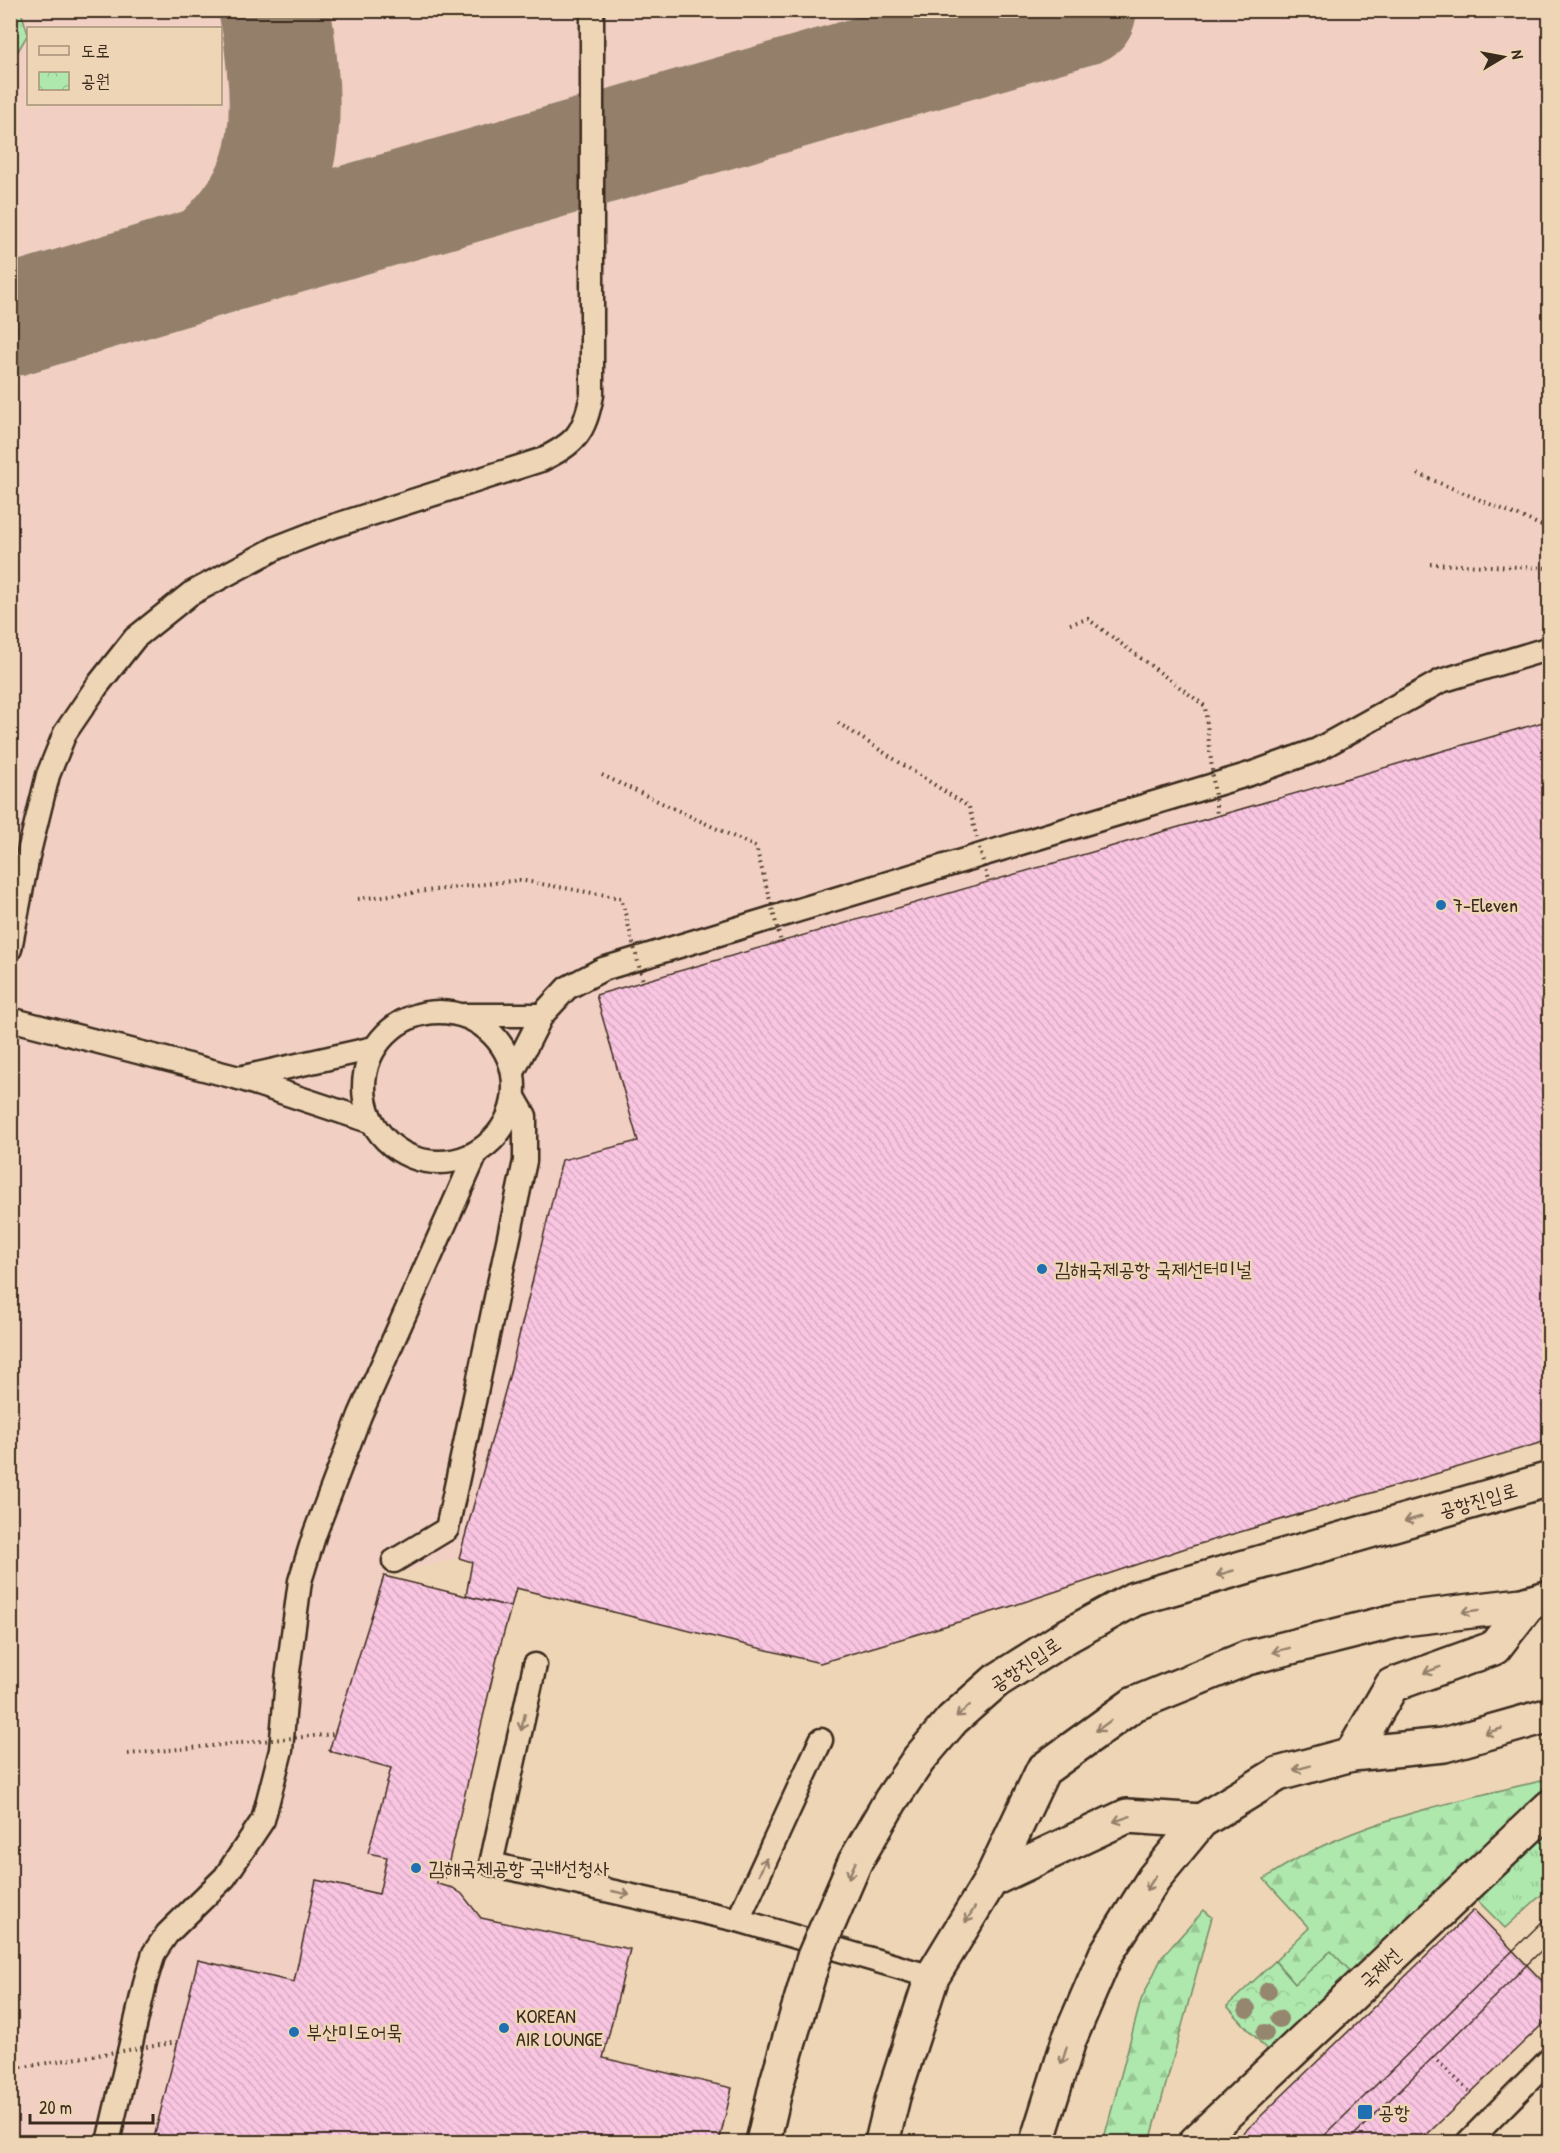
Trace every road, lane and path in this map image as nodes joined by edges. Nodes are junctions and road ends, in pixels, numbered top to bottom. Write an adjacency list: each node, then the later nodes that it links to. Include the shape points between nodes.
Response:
1 (592, 10): 14 (lane, via 592,395 588,418 579,435 566,448 541,460 278,547 190,594 135,638 97,686 65,733 56,754 27,856)
2 (1418, 474): 3 (path)
3 (1550, 529)
4 (1430, 564): 5 (path)
5 (1550, 568)
6 (1070, 624): 10 (path, bridge, via 1088,619 1205,706)
7 (1550, 648): 17 (lane, via 1440,681 1317,750 1250,774 603,969 567,988)
8 (838, 723): 11 (path, bridge, via 969,807)
9 (602, 775): 13 (path, bridge, via 756,847)
10 (1217, 815)
11 (988, 881)
12 (358, 899): 15 (path, bridge, via 519,880 621,898)
13 (781, 942)
14 (10, 949)
15 (643, 981)
16 (464, 1015): 17 (lane); 19 (lane, via 438,1011 413,1016 391,1029); 20 (lane, via 487,1028 504,1047)
17 (542, 1016): 20 (lane)
18 (10, 1019): 21 (lane)
19 (374, 1048): 21 (lane); 23 (lane, via 365,1072 364,1098)
20 (513, 1072): 22 (lane)
21 (238, 1078): 23 (lane)
22 (514, 1097): 24 (lane, via 507,1120 494,1140); 26 (lane, via 525,1116 525,1161 447,1530)
23 (372, 1122): 24 (lane, via 387,1142 406,1156 429,1162 453,1162)
24 (476, 1154): 45 (lane, via 360,1415 315,1533 300,1581 281,1750 263,1820 225,1877 166,1934 154,1953)
25 (1550, 1479): 46 (main road, 공항진입로, one-way to 46, bridge, via 1134,1599 996,1682 952,1720 919,1759 855,1862 814,1957)
26 (394, 1561)
27 (1539, 1600): 33 (main road, one-way to 33, via 1494,1648 1392,1685); 36 (main road, one-way to 36, via 1403,1619 1258,1655 1134,1704 1043,1770)
28 (535, 1665): 37 (lane, one-way to 37, via 491,1864)
29 (1550, 1715): 33 (main road, one-way to 33, via 1444,1745)
30 (334, 1734): 32 (path, bridge)
31 (821, 1740): 37 (lane, one-way to 31)
32 (128, 1754)
33 (1352, 1754): 35 (main road, one-way to 35, via 1278,1774)
34 (1550, 1807): 44 (main road, 국제선)
35 (1201, 1821): 36 (main road, one-way to 36, via 1127,1815); 48 (main road, one-way to 48, via 1154,1878 1106,1954 1069,2040)
36 (991, 1880): 38 (main road, one-way to 38)
37 (738, 1920): 38 (lane)
38 (932, 1977): 47 (main road)
39 (178, 2042): 42 (path, bridge)
40 (1433, 2057): 43 (path)
41 (1550, 2059): 43 (lane)
42 (10, 2069)
43 (1495, 2116): 49 (lane)
44 (1209, 2138)
45 (108, 2142)
46 (763, 2142)
47 (882, 2142)
48 (1037, 2142)
49 (1468, 2142)

